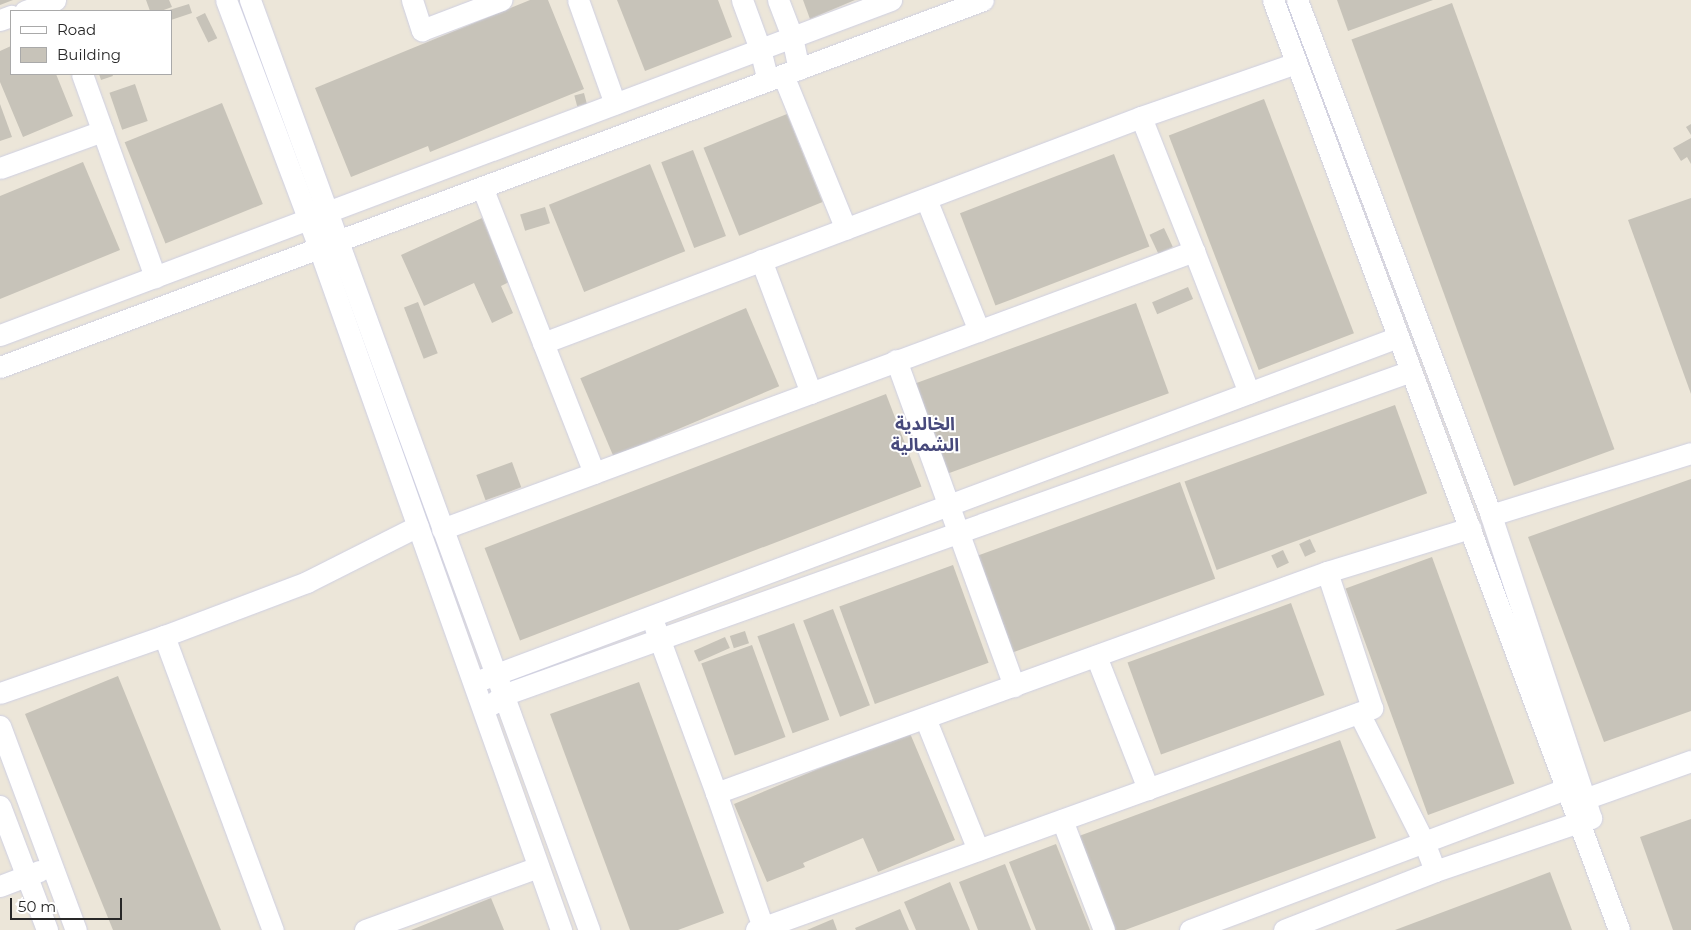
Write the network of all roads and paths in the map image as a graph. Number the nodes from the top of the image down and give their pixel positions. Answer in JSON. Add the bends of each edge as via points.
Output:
{"nodes":[{"id":1,"x":56,"y":0,"type":"edge"},
{"id":2,"x":226,"y":0,"type":"edge"},
{"id":3,"x":250,"y":0,"type":"edge"},
{"id":4,"x":412,"y":0,"type":"edge"},
{"id":5,"x":501,"y":0,"type":"edge"},
{"id":6,"x":578,"y":0,"type":"edge"},
{"id":7,"x":742,"y":0,"type":"edge"},
{"id":8,"x":778,"y":0,"type":"edge"},
{"id":9,"x":891,"y":0,"type":"edge"},
{"id":10,"x":984,"y":0,"type":"edge"},
{"id":11,"x":1273,"y":0,"type":"edge"},
{"id":12,"x":1297,"y":0,"type":"edge"},
{"id":13,"x":27,"y":10,"type":"edge"},
{"id":14,"x":792,"y":38,"type":"junction"},
{"id":15,"x":760,"y":49,"type":"junction"},
{"id":16,"x":1296,"y":63,"type":"junction"},
{"id":17,"x":82,"y":75,"type":"edge"},
{"id":18,"x":784,"y":75,"type":"junction"},
{"id":19,"x":615,"y":104,"type":"junction"},
{"id":20,"x":1142,"y":117,"type":"junction"},
{"id":21,"x":102,"y":131,"type":"junction"},
{"id":22,"x":0,"y":168,"type":"edge"},
{"id":23,"x":482,"y":187,"type":"junction"},
{"id":24,"x":926,"y":199,"type":"junction"},
{"id":25,"x":317,"y":216,"type":"junction"},
{"id":26,"x":846,"y":229,"type":"junction"},
{"id":27,"x":328,"y":244,"type":"junction"},
{"id":28,"x":1194,"y":251,"type":"junction"},
{"id":29,"x":761,"y":260,"type":"junction"},
{"id":30,"x":155,"y":277,"type":"junction"},
{"id":31,"x":979,"y":330,"type":"junction"},
{"id":32,"x":0,"y":335,"type":"edge"},
{"id":33,"x":1398,"y":337,"type":"junction"},
{"id":34,"x":543,"y":343,"type":"junction"},
{"id":35,"x":896,"y":360,"type":"junction"},
{"id":36,"x":0,"y":367,"type":"edge"},
{"id":37,"x":1411,"y":371,"type":"junction"},
{"id":38,"x":811,"y":393,"type":"junction"},
{"id":39,"x":1249,"y":393,"type":"junction"},
{"id":40,"x":1691,"y":453,"type":"edge"},
{"id":41,"x":594,"y":473,"type":"junction"},
{"id":42,"x":948,"y":503,"type":"junction"},
{"id":43,"x":1491,"y":515,"type":"junction"},
{"id":44,"x":418,"y":526,"type":"junction"},
{"id":45,"x":1470,"y":528,"type":"junction"},
{"id":46,"x":442,"y":529,"type":"junction"},
{"id":47,"x":958,"y":534,"type":"junction"},
{"id":48,"x":1327,"y":572,"type":"junction"},
{"id":49,"x":651,"y":616,"type":"junction"},
{"id":50,"x":164,"y":636,"type":"junction"},
{"id":51,"x":660,"y":640,"type":"junction"},
{"id":52,"x":1096,"y":656,"type":"junction"},
{"id":53,"x":496,"y":675,"type":"junction"},
{"id":54,"x":474,"y":682,"type":"junction"},
{"id":55,"x":1014,"y":686,"type":"junction"},
{"id":56,"x":0,"y":693,"type":"edge"},
{"id":57,"x":503,"y":695,"type":"junction"},
{"id":58,"x":483,"y":710,"type":"junction"},
{"id":59,"x":1359,"y":713,"type":"junction"},
{"id":60,"x":925,"y":718,"type":"junction"},
{"id":61,"x":0,"y":726,"type":"edge"},
{"id":62,"x":1691,"y":761,"type":"edge"},
{"id":63,"x":1148,"y":789,"type":"junction"},
{"id":64,"x":716,"y":794,"type":"junction"},
{"id":65,"x":1575,"y":794,"type":"junction"},
{"id":66,"x":0,"y":806,"type":"edge"},
{"id":67,"x":1062,"y":820,"type":"junction"},
{"id":68,"x":1579,"y":823,"type":"junction"},
{"id":69,"x":42,"y":838,"type":"junction"},
{"id":70,"x":1424,"y":842,"type":"junction"},
{"id":71,"x":978,"y":850,"type":"junction"},
{"id":72,"x":8,"y":852,"type":"edge"},
{"id":73,"x":53,"y":865,"type":"junction"},
{"id":74,"x":538,"y":867,"type":"junction"},
{"id":75,"x":1435,"y":872,"type":"junction"},
{"id":76,"x":27,"y":876,"type":"junction"},
{"id":77,"x":0,"y":886,"type":"edge"},
{"id":78,"x":759,"y":929,"type":"edge"},
{"id":79,"x":47,"y":930,"type":"edge"},
{"id":80,"x":76,"y":930,"type":"edge"},
{"id":81,"x":273,"y":930,"type":"edge"},
{"id":82,"x":365,"y":930,"type":"edge"},
{"id":83,"x":561,"y":930,"type":"edge"},
{"id":84,"x":589,"y":930,"type":"edge"},
{"id":85,"x":1104,"y":930,"type":"edge"},
{"id":86,"x":1190,"y":930,"type":"edge"},
{"id":87,"x":1284,"y":930,"type":"edge"},
{"id":88,"x":1619,"y":930,"type":"edge"}],
"edges":[{"from":1,"to":13,"type":"street"},
{"from":2,"to":25,"type":"street"},
{"from":3,"to":25,"type":"street"},
{"from":4,"to":5,"type":"street","via":[[422,30]]},
{"from":6,"to":19,"type":"street"},
{"from":7,"to":15,"type":"street"},
{"from":8,"to":14,"type":"street"},
{"from":9,"to":14,"type":"street"},
{"from":10,"to":18,"type":"street"},
{"from":11,"to":16,"type":"street"},
{"from":12,"to":43,"type":"street"},
{"from":14,"to":15,"type":"street"},
{"from":14,"to":18,"type":"street"},
{"from":15,"to":18,"type":"street"},
{"from":15,"to":19,"type":"street"},
{"from":16,"to":20,"type":"street"},
{"from":16,"to":33,"type":"street"},
{"from":17,"to":21,"type":"street"},
{"from":18,"to":23,"type":"street"},
{"from":18,"to":26,"type":"street"},
{"from":19,"to":25,"type":"street"},
{"from":20,"to":24,"type":"street"},
{"from":20,"to":28,"type":"street"},
{"from":21,"to":22,"type":"street"},
{"from":21,"to":30,"type":"street"},
{"from":23,"to":27,"type":"street"},
{"from":23,"to":34,"type":"street"},
{"from":24,"to":26,"type":"street"},
{"from":24,"to":31,"type":"street"},
{"from":25,"to":27,"type":"street"},
{"from":25,"to":30,"type":"street"},
{"from":26,"to":29,"type":"street"},
{"from":27,"to":36,"type":"street"},
{"from":27,"to":44,"type":"street"},
{"from":27,"to":46,"type":"street"},
{"from":28,"to":31,"type":"street"},
{"from":28,"to":39,"type":"street"},
{"from":29,"to":34,"type":"street"},
{"from":29,"to":38,"type":"street"},
{"from":30,"to":32,"type":"street"},
{"from":31,"to":35,"type":"street"},
{"from":33,"to":37,"type":"street"},
{"from":33,"to":39,"type":"street"},
{"from":34,"to":41,"type":"street"},
{"from":35,"to":38,"type":"street"},
{"from":35,"to":42,"type":"street"},
{"from":37,"to":45,"type":"street"},
{"from":37,"to":47,"type":"street"},
{"from":38,"to":41,"type":"street"},
{"from":39,"to":42,"type":"street"},
{"from":40,"to":43,"type":"street"},
{"from":41,"to":46,"type":"street"},
{"from":42,"to":47,"type":"street"},
{"from":42,"to":49,"type":"street"},
{"from":43,"to":65,"type":"street"},
{"from":44,"to":50,"type":"street","via":[[307,582]]},
{"from":44,"to":54,"type":"street"},
{"from":45,"to":48,"type":"street"},
{"from":45,"to":65,"type":"street"},
{"from":46,"to":53,"type":"street"},
{"from":47,"to":51,"type":"street"},
{"from":47,"to":55,"type":"street"},
{"from":48,"to":52,"type":"street"},
{"from":48,"to":59,"type":"street","via":[[1372,708]]},
{"from":49,"to":51,"type":"street"},
{"from":49,"to":53,"type":"street"},
{"from":50,"to":56,"type":"street"},
{"from":50,"to":81,"type":"street"},
{"from":51,"to":57,"type":"street"},
{"from":51,"to":64,"type":"street"},
{"from":52,"to":55,"type":"street"},
{"from":52,"to":63,"type":"street"},
{"from":53,"to":54,"type":"street"},
{"from":53,"to":57,"type":"street"},
{"from":54,"to":58,"type":"street"},
{"from":55,"to":60,"type":"street"},
{"from":57,"to":58,"type":"street"},
{"from":57,"to":84,"type":"street"},
{"from":58,"to":74,"type":"street"},
{"from":59,"to":63,"type":"street"},
{"from":59,"to":70,"type":"street"},
{"from":60,"to":64,"type":"street"},
{"from":60,"to":71,"type":"street"},
{"from":61,"to":69,"type":"street"},
{"from":62,"to":65,"type":"street"},
{"from":63,"to":67,"type":"street"},
{"from":64,"to":78,"type":"street"},
{"from":65,"to":68,"type":"street","via":[[1591,818]]},
{"from":65,"to":70,"type":"street"},
{"from":66,"to":72,"type":"street"},
{"from":67,"to":71,"type":"street"},
{"from":67,"to":85,"type":"street"},
{"from":68,"to":75,"type":"street"},
{"from":68,"to":88,"type":"street"},
{"from":69,"to":72,"type":"street"},
{"from":69,"to":73,"type":"street"},
{"from":70,"to":75,"type":"street"},
{"from":70,"to":86,"type":"street"},
{"from":71,"to":78,"type":"street"},
{"from":72,"to":76,"type":"street"},
{"from":73,"to":76,"type":"street"},
{"from":73,"to":80,"type":"street"},
{"from":74,"to":82,"type":"street"},
{"from":74,"to":83,"type":"street"},
{"from":75,"to":87,"type":"street"},
{"from":76,"to":77,"type":"street"},
{"from":76,"to":79,"type":"street"}]}
